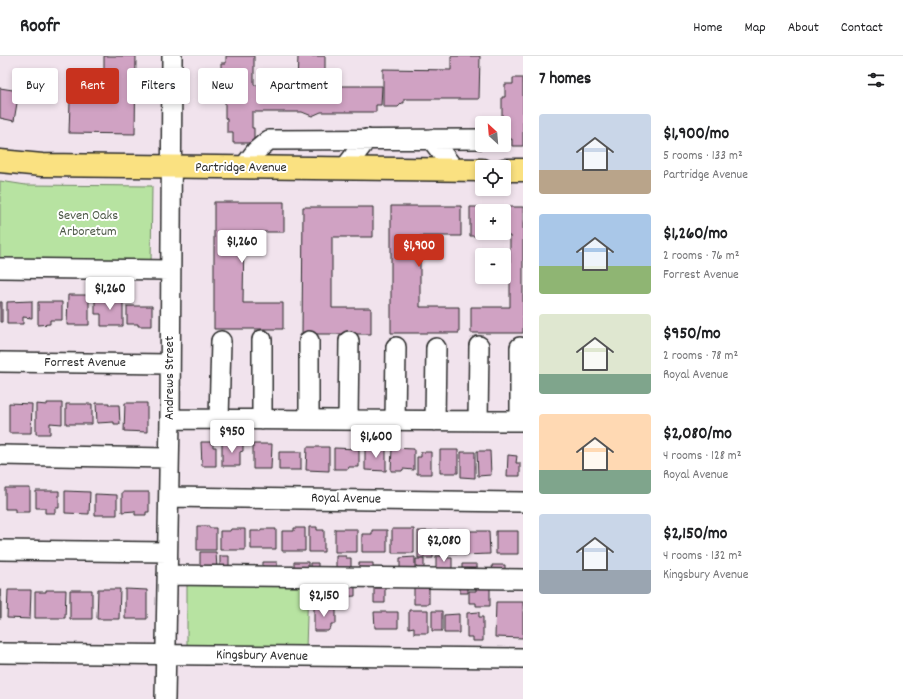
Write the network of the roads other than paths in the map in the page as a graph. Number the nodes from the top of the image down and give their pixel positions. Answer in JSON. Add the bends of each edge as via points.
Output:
{"nodes":[{"id":1,"x":172,"y":56,"type":"edge"},
{"id":2,"x":367,"y":139,"type":"junction"},
{"id":3,"x":431,"y":139,"type":"junction"},
{"id":4,"x":475,"y":139,"type":"edge"},
{"id":5,"x":0,"y":161,"type":"edge"},
{"id":6,"x":171,"y":167,"type":"junction"},
{"id":7,"x":243,"y":168,"type":"junction"},
{"id":8,"x":344,"y":169,"type":"junction"},
{"id":9,"x":455,"y":170,"type":"junction"},
{"id":10,"x":475,"y":170,"type":"edge"},
{"id":11,"x":511,"y":170,"type":"edge"},
{"id":12,"x":523,"y":170,"type":"edge"},
{"id":13,"x":0,"y":268,"type":"edge"},
{"id":14,"x":170,"y":270,"type":"junction"},
{"id":15,"x":262,"y":340,"type":"dead end"},
{"id":16,"x":221,"y":341,"type":"dead end"},
{"id":17,"x":310,"y":341,"type":"dead end"},
{"id":18,"x":349,"y":342,"type":"dead end"},
{"id":19,"x":479,"y":346,"type":"dead end"},
{"id":20,"x":396,"y":347,"type":"dead end"},
{"id":21,"x":520,"y":347,"type":"dead end"},
{"id":22,"x":436,"y":348,"type":"dead end"},
{"id":23,"x":0,"y":362,"type":"edge"},
{"id":24,"x":169,"y":364,"type":"junction"},
{"id":25,"x":170,"y":419,"type":"junction"},
{"id":26,"x":219,"y":419,"type":"junction"},
{"id":27,"x":262,"y":420,"type":"junction"},
{"id":28,"x":309,"y":420,"type":"junction"},
{"id":29,"x":348,"y":420,"type":"junction"},
{"id":30,"x":395,"y":421,"type":"junction"},
{"id":31,"x":435,"y":421,"type":"junction"},
{"id":32,"x":478,"y":421,"type":"junction"},
{"id":33,"x":521,"y":421,"type":"edge"},
{"id":34,"x":0,"y":455,"type":"edge"},
{"id":35,"x":168,"y":458,"type":"junction"},
{"id":36,"x":169,"y":497,"type":"junction"},
{"id":37,"x":523,"y":502,"type":"edge"},
{"id":38,"x":0,"y":550,"type":"edge"},
{"id":39,"x":167,"y":552,"type":"junction"},
{"id":40,"x":168,"y":575,"type":"junction"},
{"id":41,"x":523,"y":579,"type":"edge"},
{"id":42,"x":0,"y":653,"type":"edge"},
{"id":43,"x":166,"y":654,"type":"junction"},
{"id":44,"x":523,"y":658,"type":"edge"},
{"id":45,"x":166,"y":699,"type":"edge"}],
"edges":[{"from":1,"to":6,"type":"street","name":"Andrews Street"},
{"from":2,"to":3,"type":"street"},
{"from":2,"to":7,"type":"street","via":[[269,140],[256,151]]},
{"from":2,"to":8,"type":"street"},
{"from":3,"to":4,"type":"street"},
{"from":3,"to":9,"type":"street"},
{"from":5,"to":6,"type":"main road","name":"Partridge Avenue","via":[[42,166]]},
{"from":6,"to":7,"type":"main road","name":"Partridge Avenue"},
{"from":6,"to":14,"type":"street","name":"Andrews Street"},
{"from":7,"to":8,"type":"main road","name":"Partridge Avenue"},
{"from":8,"to":9,"type":"main road","name":"Partridge Avenue"},
{"from":9,"to":10,"type":"main road","name":"Partridge Avenue"},
{"from":11,"to":12,"type":"main road"},
{"from":13,"to":14,"type":"street"},
{"from":14,"to":24,"type":"street","name":"Andrews Street"},
{"from":15,"to":27,"type":"street"},
{"from":16,"to":26,"type":"street"},
{"from":17,"to":28,"type":"street"},
{"from":18,"to":29,"type":"street"},
{"from":19,"to":32,"type":"street"},
{"from":20,"to":30,"type":"street"},
{"from":21,"to":33,"type":"street"},
{"from":22,"to":31,"type":"street"},
{"from":23,"to":24,"type":"street","name":"Forrest Avenue"},
{"from":24,"to":25,"type":"street","name":"Andrews Street"},
{"from":25,"to":26,"type":"street"},
{"from":25,"to":35,"type":"street","name":"Andrews Street"},
{"from":26,"to":27,"type":"street"},
{"from":27,"to":28,"type":"street"},
{"from":28,"to":29,"type":"street"},
{"from":29,"to":30,"type":"street"},
{"from":30,"to":31,"type":"street"},
{"from":31,"to":32,"type":"street"},
{"from":32,"to":33,"type":"street"},
{"from":34,"to":35,"type":"street"},
{"from":35,"to":36,"type":"street","name":"Andrews Street"},
{"from":36,"to":37,"type":"street","name":"Royal Avenue"},
{"from":36,"to":39,"type":"street","name":"Andrews Street"},
{"from":38,"to":39,"type":"street"},
{"from":39,"to":40,"type":"street","name":"Andrews Street"},
{"from":40,"to":41,"type":"street"},
{"from":40,"to":43,"type":"street","name":"Andrews Street"},
{"from":42,"to":43,"type":"street","name":"Kingsbury Avenue"},
{"from":43,"to":44,"type":"street","name":"Kingsbury Avenue"},
{"from":43,"to":45,"type":"street","name":"Andrews Street"}]}
